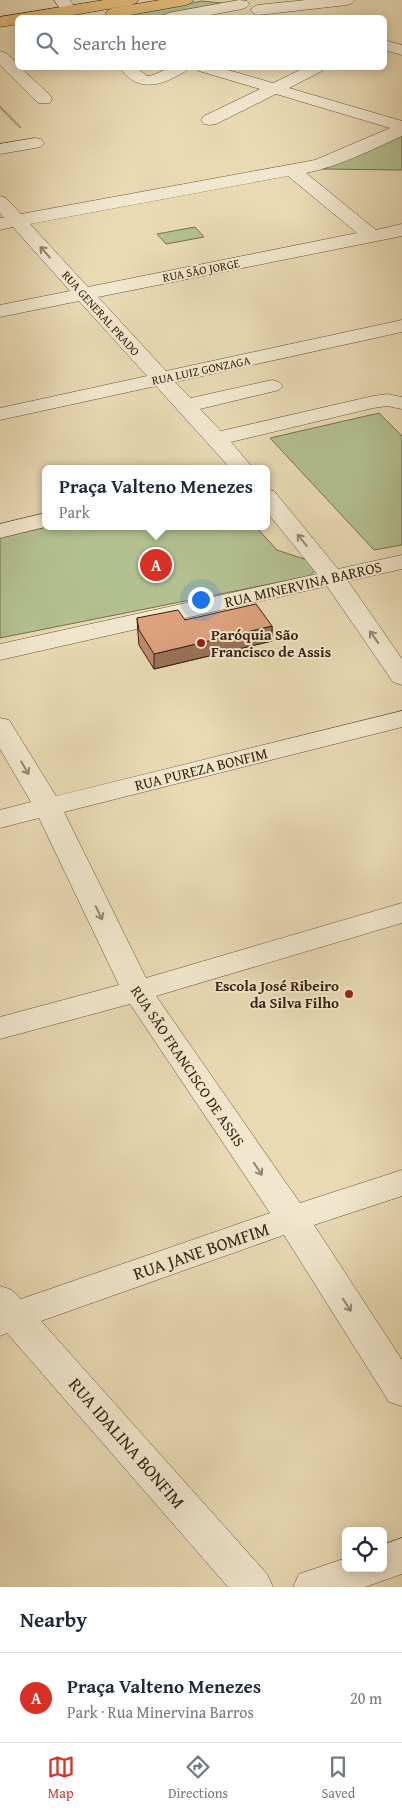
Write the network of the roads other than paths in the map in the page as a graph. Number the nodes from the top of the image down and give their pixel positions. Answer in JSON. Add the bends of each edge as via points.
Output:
{"nodes":[{"id":1,"x":131,"y":0,"type":"edge"},
{"id":2,"x":186,"y":0,"type":"edge"},
{"id":3,"x":347,"y":0,"type":"edge"},
{"id":4,"x":238,"y":2,"type":"edge"},
{"id":5,"x":66,"y":5,"type":"edge"},
{"id":6,"x":258,"y":10,"type":"junction"},
{"id":7,"x":35,"y":15,"type":"edge"},
{"id":8,"x":104,"y":15,"type":"edge"},
{"id":9,"x":181,"y":15,"type":"edge"},
{"id":10,"x":276,"y":15,"type":"edge"},
{"id":11,"x":15,"y":20,"type":"edge"},
{"id":12,"x":0,"y":22,"type":"edge"},
{"id":13,"x":15,"y":30,"type":"edge"},
{"id":14,"x":0,"y":32,"type":"edge"},
{"id":15,"x":387,"y":46,"type":"edge"},
{"id":16,"x":402,"y":50,"type":"edge"},
{"id":17,"x":0,"y":56,"type":"edge"},
{"id":18,"x":130,"y":70,"type":"edge"},
{"id":19,"x":176,"y":70,"type":"edge"},
{"id":20,"x":228,"y":70,"type":"edge"},
{"id":21,"x":312,"y":70,"type":"edge"},
{"id":22,"x":275,"y":88,"type":"junction"},
{"id":23,"x":44,"y":99,"type":"dead end"},
{"id":24,"x":210,"y":120,"type":"dead end"},
{"id":25,"x":402,"y":127,"type":"edge"},
{"id":26,"x":35,"y":143,"type":"road end"},
{"id":27,"x":0,"y":149,"type":"edge"},
{"id":28,"x":291,"y":170,"type":"junction"},
{"id":29,"x":0,"y":202,"type":"edge"},
{"id":30,"x":9,"y":223,"type":"edge"},
{"id":31,"x":402,"y":230,"type":"edge"},
{"id":32,"x":372,"y":236,"type":"junction"},
{"id":33,"x":83,"y":294,"type":"junction"},
{"id":34,"x":0,"y":311,"type":"edge"},
{"id":35,"x":402,"y":326,"type":"edge"},
{"id":36,"x":161,"y":379,"type":"junction"},
{"id":37,"x":272,"y":386,"type":"dead end"},
{"id":38,"x":402,"y":403,"type":"edge"},
{"id":39,"x":186,"y":406,"type":"junction"},
{"id":40,"x":0,"y":414,"type":"edge"},
{"id":41,"x":217,"y":439,"type":"junction"},
{"id":42,"x":240,"y":465,"type":"edge"},
{"id":43,"x":270,"y":501,"type":"edge"},
{"id":44,"x":42,"y":521,"type":"edge"},
{"id":45,"x":0,"y":531,"type":"edge"},
{"id":46,"x":402,"y":562,"type":"edge"},
{"id":47,"x":333,"y":578,"type":"junction"},
{"id":48,"x":0,"y":652,"type":"edge"},
{"id":49,"x":402,"y":677,"type":"edge"},
{"id":50,"x":402,"y":719,"type":"edge"},
{"id":51,"x":0,"y":726,"type":"edge"},
{"id":52,"x":48,"y":807,"type":"junction"},
{"id":53,"x":0,"y":819,"type":"edge"},
{"id":54,"x":402,"y":913,"type":"edge"},
{"id":55,"x":136,"y":991,"type":"junction"},
{"id":56,"x":0,"y":1028,"type":"edge"},
{"id":57,"x":402,"y":1182,"type":"edge"},
{"id":58,"x":292,"y":1218,"type":"junction"},
{"id":59,"x":5,"y":1312,"type":"edge"},
{"id":60,"x":402,"y":1391,"type":"edge"},
{"id":61,"x":402,"y":1556,"type":"edge"},
{"id":62,"x":387,"y":1562,"type":"edge"},
{"id":63,"x":356,"y":1572,"type":"edge"},
{"id":64,"x":254,"y":1587,"type":"edge"},
{"id":65,"x":313,"y":1587,"type":"edge"}],
"edges":[{"from":1,"to":5,"type":"main road"},
{"from":2,"to":8,"type":"main road"},
{"from":3,"to":6,"type":"street"},
{"from":4,"to":6,"type":"street"},
{"from":4,"to":9,"type":"street"},
{"from":5,"to":7,"type":"main road"},
{"from":6,"to":10,"type":"street"},
{"from":11,"to":12,"type":"main road"},
{"from":13,"to":14,"type":"main road"},
{"from":15,"to":16,"type":"street"},
{"from":17,"to":23,"type":"street"},
{"from":18,"to":19,"type":"street","via":[[138,79],[148,81]]},
{"from":20,"to":22,"type":"street"},
{"from":21,"to":22,"type":"street"},
{"from":22,"to":24,"type":"street"},
{"from":22,"to":25,"type":"street"},
{"from":25,"to":28,"type":"street","via":[[354,152],[319,165]]},
{"from":26,"to":27,"type":"street"},
{"from":28,"to":30,"type":"street"},
{"from":28,"to":32,"type":"street"},
{"from":29,"to":30,"type":"street","name":"RUA GENERAL PRADO"},
{"from":33,"to":30,"type":"street","name":"RUA GENERAL PRADO","one_way":true},
{"from":31,"to":32,"type":"street","name":"RUA SÃO JORGE"},
{"from":32,"to":33,"type":"street","name":"RUA SÃO JORGE"},
{"from":33,"to":34,"type":"street","name":"RUA SÃO JORGE"},
{"from":33,"to":36,"type":"street","name":"RUA GENERAL PRADO"},
{"from":35,"to":36,"type":"street","name":"RUA LUIZ GONZAGA"},
{"from":36,"to":39,"type":"street","name":"RUA GENERAL PRADO"},
{"from":36,"to":40,"type":"street","name":"RUA LUIZ GONZAGA"},
{"from":37,"to":39,"type":"street"},
{"from":38,"to":41,"type":"street","via":[[382,400]]},
{"from":39,"to":41,"type":"street","name":"RUA GENERAL PRADO"},
{"from":41,"to":42,"type":"street","name":"RUA GENERAL PRADO"},
{"from":47,"to":43,"type":"street","one_way":true},
{"from":44,"to":45,"type":"street"},
{"from":46,"to":47,"type":"street","name":"RUA MINERVINA BARROS"},
{"from":47,"to":48,"type":"street","name":"RUA MINERVINA BARROS"},
{"from":49,"to":47,"type":"street","one_way":true},
{"from":50,"to":52,"type":"street","name":"RUA PUREZA BONFIM"},
{"from":51,"to":52,"type":"street","name":"RUA SÃO FRANCISCO DE ASSIS","one_way":true},
{"from":52,"to":53,"type":"street","name":"RUA PUREZA BONFIM"},
{"from":52,"to":55,"type":"street","name":"RUA SÃO FRANCISCO DE ASSIS","one_way":true},
{"from":54,"to":55,"type":"street"},
{"from":55,"to":56,"type":"street"},
{"from":55,"to":58,"type":"street","name":"RUA SÃO FRANCISCO DE ASSIS","one_way":true},
{"from":57,"to":58,"type":"street","name":"RUA JANE BOMFIM"},
{"from":58,"to":59,"type":"street","name":"RUA JANE BOMFIM"},
{"from":58,"to":60,"type":"street","name":"RUA SÃO FRANCISCO DE ASSIS","one_way":true},
{"from":59,"to":64,"type":"street","name":"RUA IDALINA BONFIM"},
{"from":61,"to":62,"type":"street"},
{"from":63,"to":65,"type":"street"}]}
